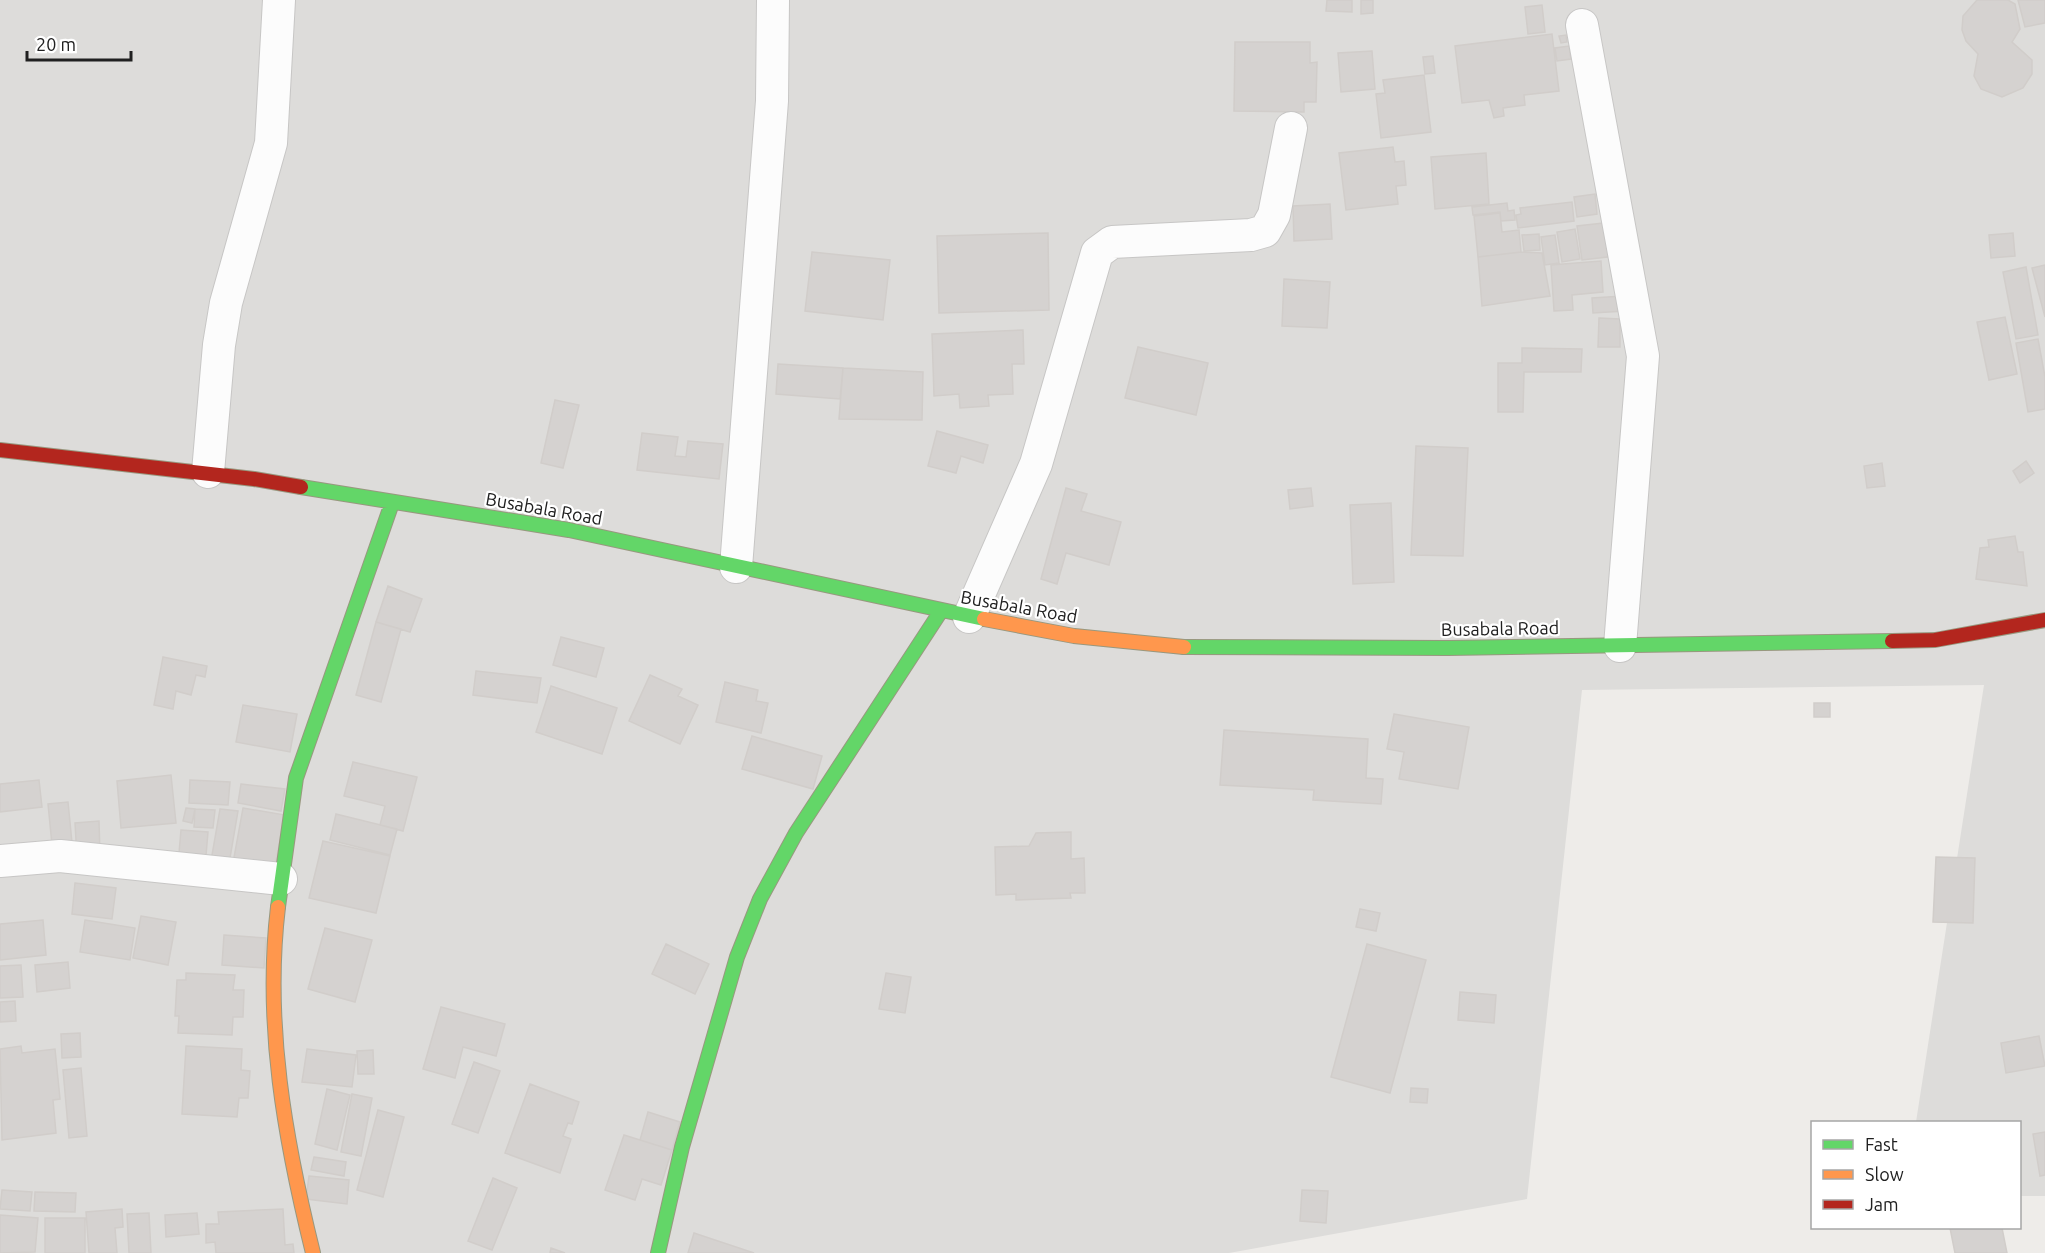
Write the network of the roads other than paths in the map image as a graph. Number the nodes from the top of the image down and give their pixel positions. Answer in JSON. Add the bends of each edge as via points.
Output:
{"nodes":[{"id":1,"x":279,"y":0,"type":"edge"},
{"id":2,"x":773,"y":0,"type":"edge"},
{"id":3,"x":1582,"y":25,"type":"dead end"},
{"id":4,"x":1291,"y":128,"type":"dead end"},
{"id":5,"x":0,"y":450,"type":"edge"},
{"id":6,"x":208,"y":472,"type":"junction"},
{"id":7,"x":392,"y":503,"type":"junction"},
{"id":8,"x":736,"y":567,"type":"junction"},
{"id":9,"x":955,"y":614,"type":"junction"},
{"id":10,"x":2045,"y":620,"type":"edge"},
{"id":11,"x":1620,"y":645,"type":"junction"},
{"id":12,"x":0,"y":861,"type":"edge"},
{"id":13,"x":281,"y":879,"type":"junction"},
{"id":14,"x":313,"y":1253,"type":"edge"},
{"id":15,"x":658,"y":1253,"type":"edge"}],
"edges":[{"from":1,"to":6,"type":"street","via":[[271,143],[226,303]]},
{"from":2,"to":8,"type":"street","via":[[772,101]]},
{"from":3,"to":11,"type":"street","via":[[1643,356]]},
{"from":4,"to":9,"type":"street","via":[[1275,215],[1265,231],[1112,242],[1097,253],[1036,464]]},
{"from":5,"to":6,"type":"street","name":"Busabala Road"},
{"from":6,"to":7,"type":"street","name":"Busabala Road"},
{"from":7,"to":8,"type":"street","name":"Busabala Road","via":[[569,530]]},
{"from":7,"to":13,"type":"street","via":[[296,778]]},
{"from":8,"to":9,"type":"street","name":"Busabala Road"},
{"from":9,"to":11,"type":"street","name":"Busabala Road","via":[[1074,636],[1197,648]]},
{"from":9,"to":15,"type":"street","via":[[796,833],[760,899],[737,957]]},
{"from":10,"to":11,"type":"street","name":"Busabala Road","via":[[1935,640]]},
{"from":12,"to":13,"type":"street","via":[[60,856]]},
{"from":13,"to":14,"type":"street","via":[[274,938],[273,1017],[293,1172]]}]}
